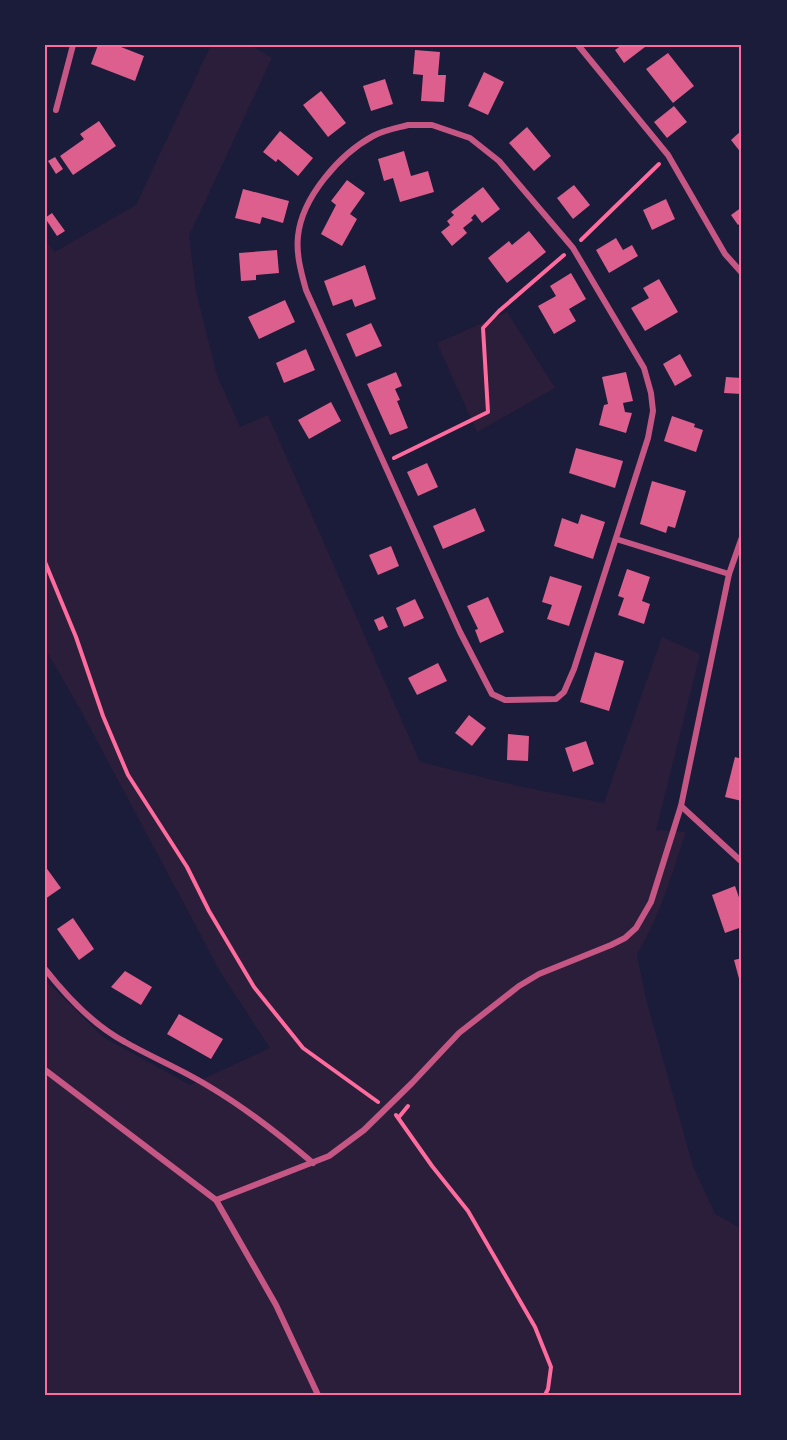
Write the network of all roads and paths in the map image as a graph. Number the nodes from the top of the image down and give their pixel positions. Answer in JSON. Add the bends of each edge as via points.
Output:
{"nodes":[{"id":1,"x":73,"y":45,"type":"edge"},
{"id":2,"x":578,"y":45,"type":"edge"},
{"id":3,"x":56,"y":110,"type":"dead end"},
{"id":4,"x":668,"y":155,"type":"junction"},
{"id":5,"x":573,"y":248,"type":"junction"},
{"id":6,"x":742,"y":273,"type":"edge"},
{"id":7,"x":385,"y":462,"type":"junction"},
{"id":8,"x":742,"y":537,"type":"edge"},
{"id":9,"x":616,"y":539,"type":"junction"},
{"id":10,"x":45,"y":562,"type":"edge"},
{"id":11,"x":729,"y":574,"type":"junction"},
{"id":12,"x":681,"y":806,"type":"junction"},
{"id":13,"x":742,"y":862,"type":"edge"},
{"id":14,"x":45,"y":969,"type":"edge"},
{"id":15,"x":45,"y":1070,"type":"edge"},
{"id":16,"x":383,"y":1105,"type":"dead end"},
{"id":17,"x":391,"y":1111,"type":"dead end"},
{"id":18,"x":313,"y":1162,"type":"junction"},
{"id":19,"x":216,"y":1200,"type":"junction"},
{"id":20,"x":318,"y":1395,"type":"edge"},
{"id":21,"x":545,"y":1395,"type":"edge"}],
"edges":[{"from":1,"to":3,"type":"street"},
{"from":2,"to":4,"type":"street"},
{"from":4,"to":5,"type":"path"},
{"from":4,"to":6,"type":"street","via":[[725,254]]},
{"from":5,"to":7,"type":"path","via":[[483,328],[488,412]]},
{"from":5,"to":7,"type":"street","via":[[499,161],[470,138],[432,125],[408,125],[375,135],[354,149],[326,177],[308,203],[298,234],[300,271]]},
{"from":5,"to":9,"type":"street","via":[[644,368],[651,393],[653,411],[648,438]]},
{"from":7,"to":9,"type":"street","via":[[460,632],[492,694],[505,700],[556,699],[564,692]]},
{"from":8,"to":11,"type":"street"},
{"from":9,"to":11,"type":"street"},
{"from":10,"to":16,"type":"path","via":[[129,775],[187,867],[254,987],[303,1048]]},
{"from":11,"to":12,"type":"street"},
{"from":12,"to":13,"type":"street"},
{"from":12,"to":18,"type":"street","via":[[651,903],[636,928],[612,945],[538,974],[519,986],[459,1033],[364,1130],[329,1156]]},
{"from":14,"to":18,"type":"street","via":[[95,1022],[123,1042],[210,1086],[268,1125]]},
{"from":15,"to":19,"type":"street"},
{"from":17,"to":21,"type":"path","via":[[468,1211],[535,1327],[551,1367]]},
{"from":18,"to":19,"type":"street"},
{"from":19,"to":20,"type":"street","via":[[276,1305]]}]}
